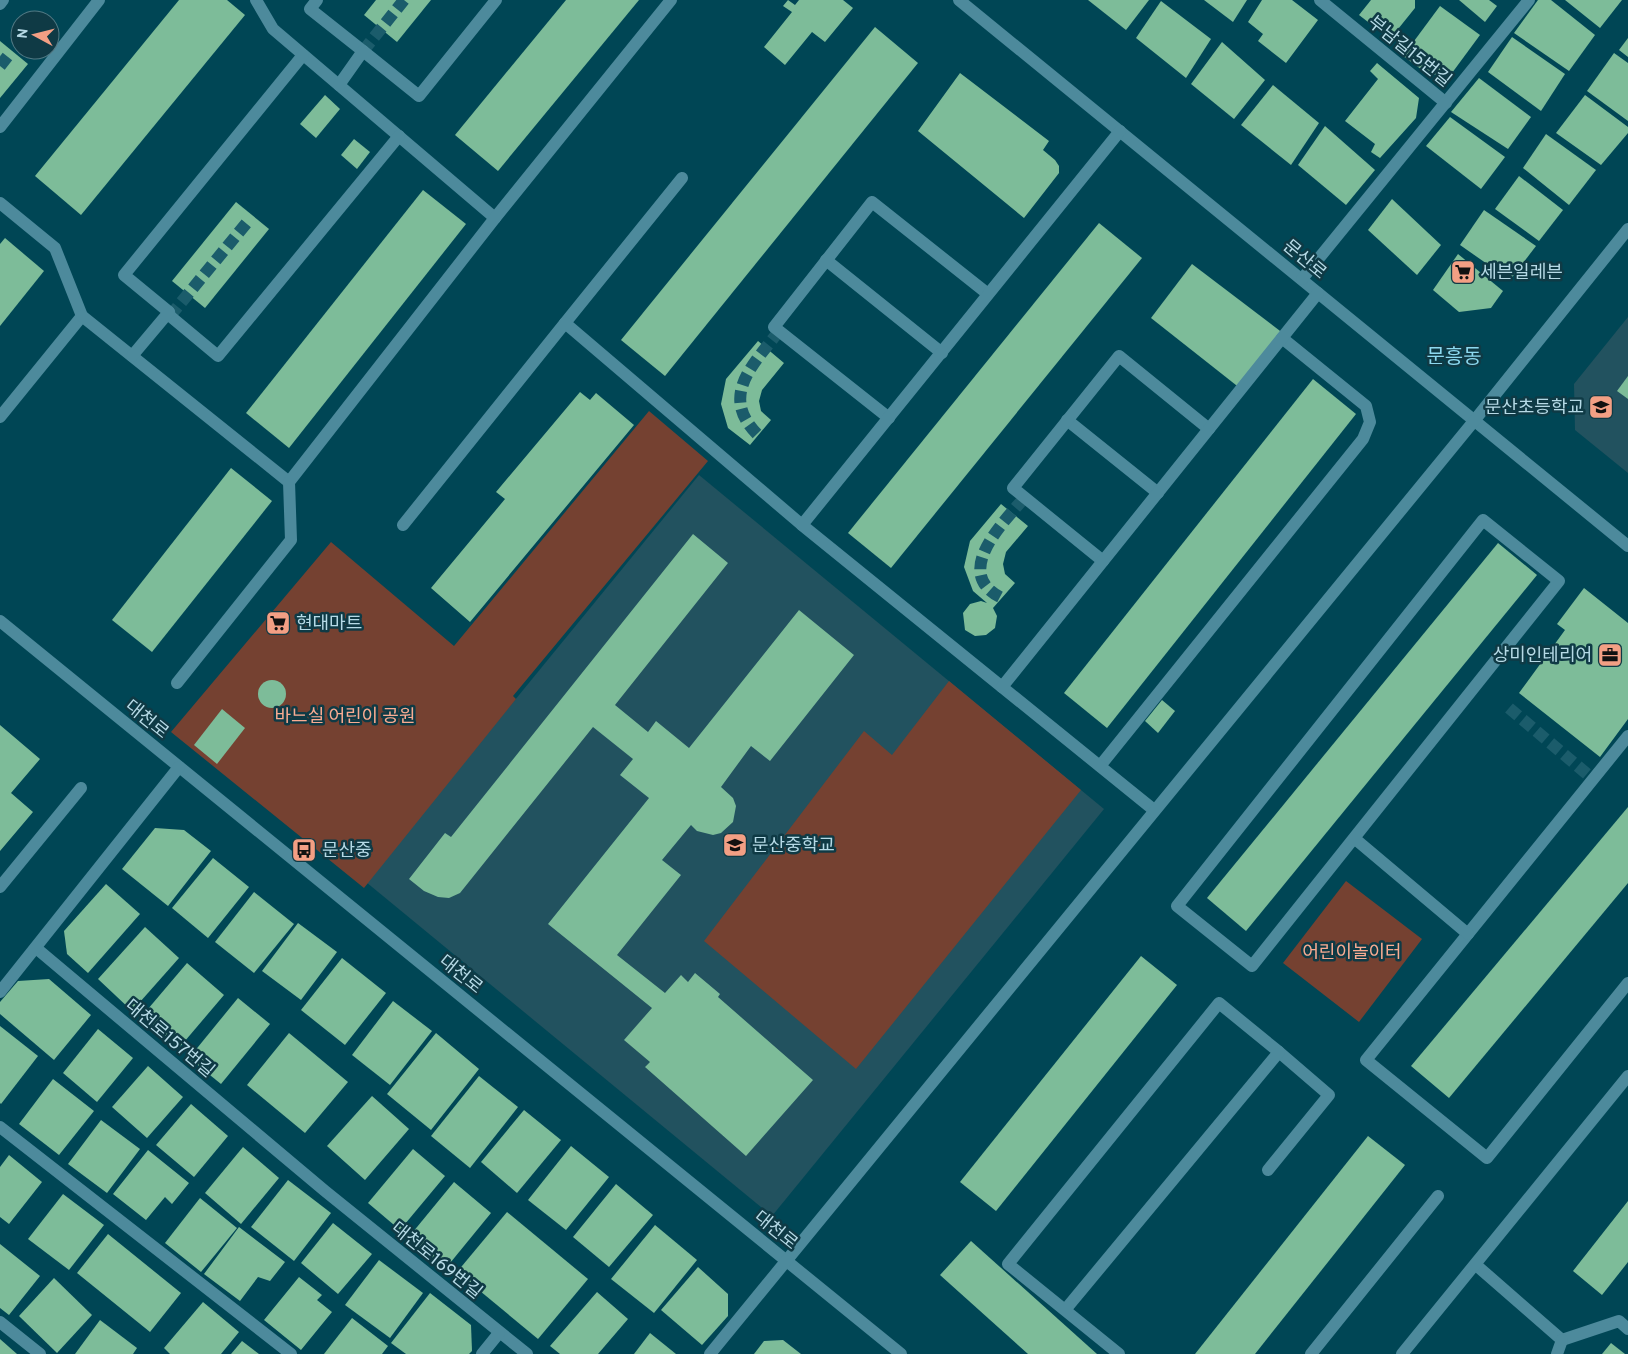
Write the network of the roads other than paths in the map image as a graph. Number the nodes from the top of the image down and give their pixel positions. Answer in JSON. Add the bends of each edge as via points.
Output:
{"nodes":[{"id":1,"x":3,"y":0,"type":"edge"},
{"id":2,"x":100,"y":0,"type":"edge"},
{"id":3,"x":256,"y":0,"type":"edge"},
{"id":4,"x":317,"y":0,"type":"edge"},
{"id":5,"x":496,"y":0,"type":"edge"},
{"id":6,"x":671,"y":0,"type":"edge"},
{"id":7,"x":959,"y":0,"type":"edge"},
{"id":8,"x":1320,"y":0,"type":"edge"},
{"id":9,"x":1529,"y":0,"type":"edge"},
{"id":10,"x":0,"y":4,"type":"edge"},
{"id":11,"x":363,"y":51,"type":"junction"},
{"id":12,"x":303,"y":55,"type":"junction"},
{"id":13,"x":338,"y":86,"type":"junction"},
{"id":14,"x":1446,"y":103,"type":"junction"},
{"id":15,"x":0,"y":127,"type":"edge"},
{"id":16,"x":1120,"y":131,"type":"junction"},
{"id":17,"x":398,"y":136,"type":"junction"},
{"id":18,"x":682,"y":178,"type":"dead end"},
{"id":19,"x":0,"y":203,"type":"edge"},
{"id":20,"x":495,"y":218,"type":"junction"},
{"id":21,"x":1628,"y":230,"type":"edge"},
{"id":22,"x":826,"y":260,"type":"junction"},
{"id":23,"x":1302,"y":279,"type":"junction"},
{"id":24,"x":1318,"y":293,"type":"junction"},
{"id":25,"x":988,"y":294,"type":"junction"},
{"id":26,"x":168,"y":312,"type":"junction"},
{"id":27,"x":82,"y":316,"type":"junction"},
{"id":28,"x":565,"y":323,"type":"junction"},
{"id":29,"x":1282,"y":338,"type":"junction"},
{"id":30,"x":942,"y":353,"type":"junction"},
{"id":31,"x":132,"y":356,"type":"junction"},
{"id":32,"x":0,"y":417,"type":"edge"},
{"id":33,"x":889,"y":418,"type":"junction"},
{"id":34,"x":1067,"y":420,"type":"junction"},
{"id":35,"x":1474,"y":420,"type":"junction"},
{"id":36,"x":1209,"y":429,"type":"junction"},
{"id":37,"x":289,"y":482,"type":"junction"},
{"id":38,"x":1158,"y":493,"type":"junction"},
{"id":39,"x":403,"y":525,"type":"dead end"},
{"id":40,"x":802,"y":525,"type":"junction"},
{"id":41,"x":1628,"y":546,"type":"edge"},
{"id":42,"x":1103,"y":561,"type":"junction"},
{"id":43,"x":0,"y":621,"type":"edge"},
{"id":44,"x":177,"y":683,"type":"dead end"},
{"id":45,"x":1002,"y":687,"type":"junction"},
{"id":46,"x":1628,"y":736,"type":"edge"},
{"id":47,"x":1100,"y":766,"type":"junction"},
{"id":48,"x":179,"y":767,"type":"junction"},
{"id":49,"x":81,"y":788,"type":"dead end"},
{"id":50,"x":1154,"y":810,"type":"junction"},
{"id":51,"x":1354,"y":838,"type":"junction"},
{"id":52,"x":0,"y":887,"type":"edge"},
{"id":53,"x":1468,"y":934,"type":"junction"},
{"id":54,"x":36,"y":948,"type":"junction"},
{"id":55,"x":1628,"y":983,"type":"edge"},
{"id":56,"x":0,"y":992,"type":"edge"},
{"id":57,"x":1279,"y":1052,"type":"junction"},
{"id":58,"x":1628,"y":1076,"type":"edge"},
{"id":59,"x":0,"y":1127,"type":"edge"},
{"id":60,"x":1268,"y":1170,"type":"dead end"},
{"id":61,"x":325,"y":1191,"type":"joint"},
{"id":62,"x":1438,"y":1196,"type":"dead end"},
{"id":63,"x":786,"y":1260,"type":"junction"},
{"id":64,"x":1476,"y":1265,"type":"junction"},
{"id":65,"x":1065,"y":1310,"type":"junction"},
{"id":66,"x":0,"y":1322,"type":"edge"},
{"id":67,"x":1628,"y":1329,"type":"edge"},
{"id":68,"x":499,"y":1333,"type":"junction"},
{"id":69,"x":1562,"y":1340,"type":"junction"},
{"id":70,"x":40,"y":1354,"type":"edge"},
{"id":71,"x":291,"y":1354,"type":"edge"},
{"id":72,"x":482,"y":1354,"type":"edge"},
{"id":73,"x":527,"y":1354,"type":"edge"},
{"id":74,"x":710,"y":1354,"type":"edge"},
{"id":75,"x":901,"y":1354,"type":"edge"},
{"id":76,"x":1119,"y":1354,"type":"edge"},
{"id":77,"x":1311,"y":1354,"type":"edge"},
{"id":78,"x":1402,"y":1354,"type":"edge"},
{"id":79,"x":1557,"y":1354,"type":"edge"}],
"edges":[{"from":1,"to":10,"type":"street"},
{"from":2,"to":15,"type":"street"},
{"from":3,"to":12,"type":"street","via":[[273,29]]},
{"from":4,"to":11,"type":"street","via":[[310,9]]},
{"from":5,"to":11,"type":"street","via":[[419,96]]},
{"from":6,"to":20,"type":"street"},
{"from":7,"to":16,"type":"street","name":"문산로"},
{"from":8,"to":14,"type":"street","name":"부남길15번길"},
{"from":9,"to":14,"type":"street","name":"부남길15번길"},
{"from":11,"to":13,"type":"street"},
{"from":12,"to":13,"type":"street"},
{"from":12,"to":26,"type":"street","via":[[124,275]]},
{"from":13,"to":17,"type":"street"},
{"from":14,"to":23,"type":"street"},
{"from":16,"to":23,"type":"street","name":"문산로"},
{"from":16,"to":25,"type":"street"},
{"from":17,"to":20,"type":"street"},
{"from":17,"to":26,"type":"street","via":[[218,356]]},
{"from":18,"to":28,"type":"street"},
{"from":19,"to":27,"type":"street","via":[[54,248]]},
{"from":20,"to":37,"type":"street"},
{"from":21,"to":35,"type":"street"},
{"from":22,"to":25,"type":"street","via":[[872,202]]},
{"from":22,"to":30,"type":"street"},
{"from":22,"to":33,"type":"street","via":[[774,327]]},
{"from":23,"to":24,"type":"street","name":"문산로"},
{"from":24,"to":29,"type":"street"},
{"from":24,"to":35,"type":"street","name":"문산로"},
{"from":25,"to":30,"type":"street"},
{"from":26,"to":31,"type":"street"},
{"from":27,"to":31,"type":"street"},
{"from":27,"to":32,"type":"street"},
{"from":28,"to":39,"type":"street"},
{"from":28,"to":40,"type":"street"},
{"from":29,"to":36,"type":"street"},
{"from":29,"to":47,"type":"street","via":[[1366,406],[1370,422],[1363,439]]},
{"from":30,"to":33,"type":"street"},
{"from":31,"to":37,"type":"street"},
{"from":33,"to":40,"type":"street"},
{"from":34,"to":36,"type":"street","via":[[1119,356]]},
{"from":34,"to":38,"type":"street"},
{"from":34,"to":42,"type":"street","via":[[1013,488]]},
{"from":35,"to":41,"type":"street","name":"문산로"},
{"from":35,"to":50,"type":"street"},
{"from":36,"to":38,"type":"street"},
{"from":37,"to":44,"type":"street","via":[[291,540]]},
{"from":38,"to":42,"type":"street"},
{"from":40,"to":45,"type":"street"},
{"from":42,"to":45,"type":"street"},
{"from":43,"to":48,"type":"street","name":"대천로"},
{"from":45,"to":47,"type":"street"},
{"from":46,"to":53,"type":"street"},
{"from":47,"to":50,"type":"street"},
{"from":48,"to":54,"type":"street"},
{"from":48,"to":63,"type":"street","name":"대천로"},
{"from":49,"to":52,"type":"street"},
{"from":50,"to":63,"type":"street"},
{"from":51,"to":51,"type":"street","via":[[1252,966],[1177,906],[1484,520],[1559,581]]},
{"from":51,"to":53,"type":"street"},
{"from":53,"to":55,"type":"street","via":[[1366,1060],[1487,1158]]},
{"from":54,"to":56,"type":"street"},
{"from":54,"to":61,"type":"street","name":"대천로157번길"},
{"from":57,"to":60,"type":"street","via":[[1330,1095]]},
{"from":57,"to":65,"type":"street"},
{"from":57,"to":65,"type":"street","via":[[1219,1002],[1008,1264]]},
{"from":58,"to":64,"type":"street"},
{"from":59,"to":71,"type":"street"},
{"from":61,"to":68,"type":"street","name":"대천로169번길"},
{"from":62,"to":77,"type":"street"},
{"from":63,"to":74,"type":"street"},
{"from":63,"to":75,"type":"street","name":"대천로"},
{"from":64,"to":69,"type":"street"},
{"from":64,"to":78,"type":"street"},
{"from":65,"to":76,"type":"street"},
{"from":66,"to":70,"type":"street"},
{"from":67,"to":69,"type":"street","via":[[1619,1321]]},
{"from":68,"to":72,"type":"street"},
{"from":68,"to":73,"type":"street","name":"대천로169번길"},
{"from":69,"to":79,"type":"street"}]}
